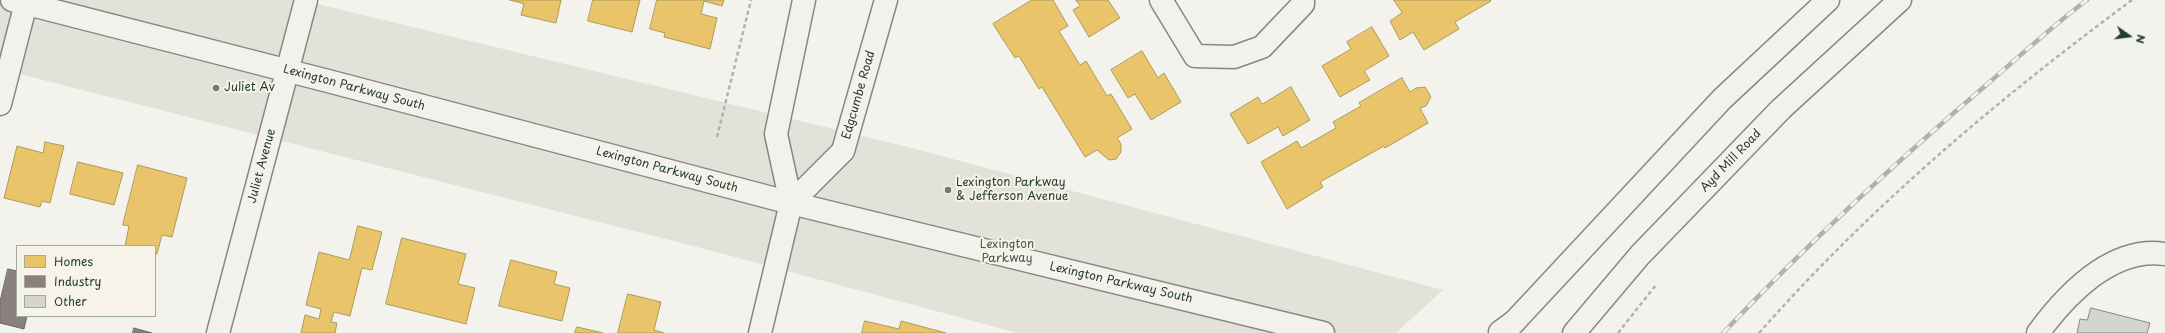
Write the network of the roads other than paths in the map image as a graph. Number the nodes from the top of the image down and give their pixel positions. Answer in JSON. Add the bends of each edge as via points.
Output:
{"nodes":[{"id":1,"x":306,"y":0,"type":"edge"},
{"id":2,"x":804,"y":0,"type":"edge"},
{"id":3,"x":886,"y":0,"type":"edge"},
{"id":4,"x":1161,"y":0,"type":"edge"},
{"id":5,"x":1303,"y":0,"type":"edge"},
{"id":6,"x":1828,"y":0,"type":"edge"},
{"id":7,"x":1900,"y":0,"type":"edge"},
{"id":8,"x":19,"y":2,"type":"edge"},
{"id":9,"x":288,"y":70,"type":"junction"},
{"id":10,"x":0,"y":104,"type":"edge"},
{"id":11,"x":791,"y":203,"type":"junction"},
{"id":12,"x":2165,"y":254,"type":"edge"},
{"id":13,"x":1506,"y":329,"type":"edge"},
{"id":14,"x":218,"y":333,"type":"edge"},
{"id":15,"x":760,"y":333,"type":"edge"},
{"id":16,"x":1323,"y":333,"type":"edge"},
{"id":17,"x":1574,"y":333,"type":"edge"},
{"id":18,"x":2038,"y":333,"type":"edge"}],
"edges":[{"from":1,"to":9,"type":"main road","name":"Juliet Avenue"},
{"from":2,"to":11,"type":"main road","via":[[776,134]]},
{"from":3,"to":11,"type":"main road","name":"Edgcumbe Road","via":[[843,151]]},
{"from":4,"to":5,"type":"main road","via":[[1194,56],[1234,57],[1262,46],[1303,4]]},
{"from":6,"to":13,"type":"main road","via":[[1722,99]]},
{"from":7,"to":17,"type":"main road","name":"Ayd Mill Road","via":[[1781,109],[1640,255]]},
{"from":8,"to":9,"type":"main road","name":"Lexington Parkway South"},
{"from":8,"to":10,"type":"main road"},
{"from":9,"to":11,"type":"main road","name":"Lexington Parkway South"},
{"from":9,"to":14,"type":"main road","name":"Juliet Avenue"},
{"from":11,"to":15,"type":"main road"},
{"from":11,"to":16,"type":"main road","name":"Lexington Parkway South"},
{"from":12,"to":18,"type":"main road","via":[[2153,252],[2126,258],[2100,270],[2052,313]]}]}
